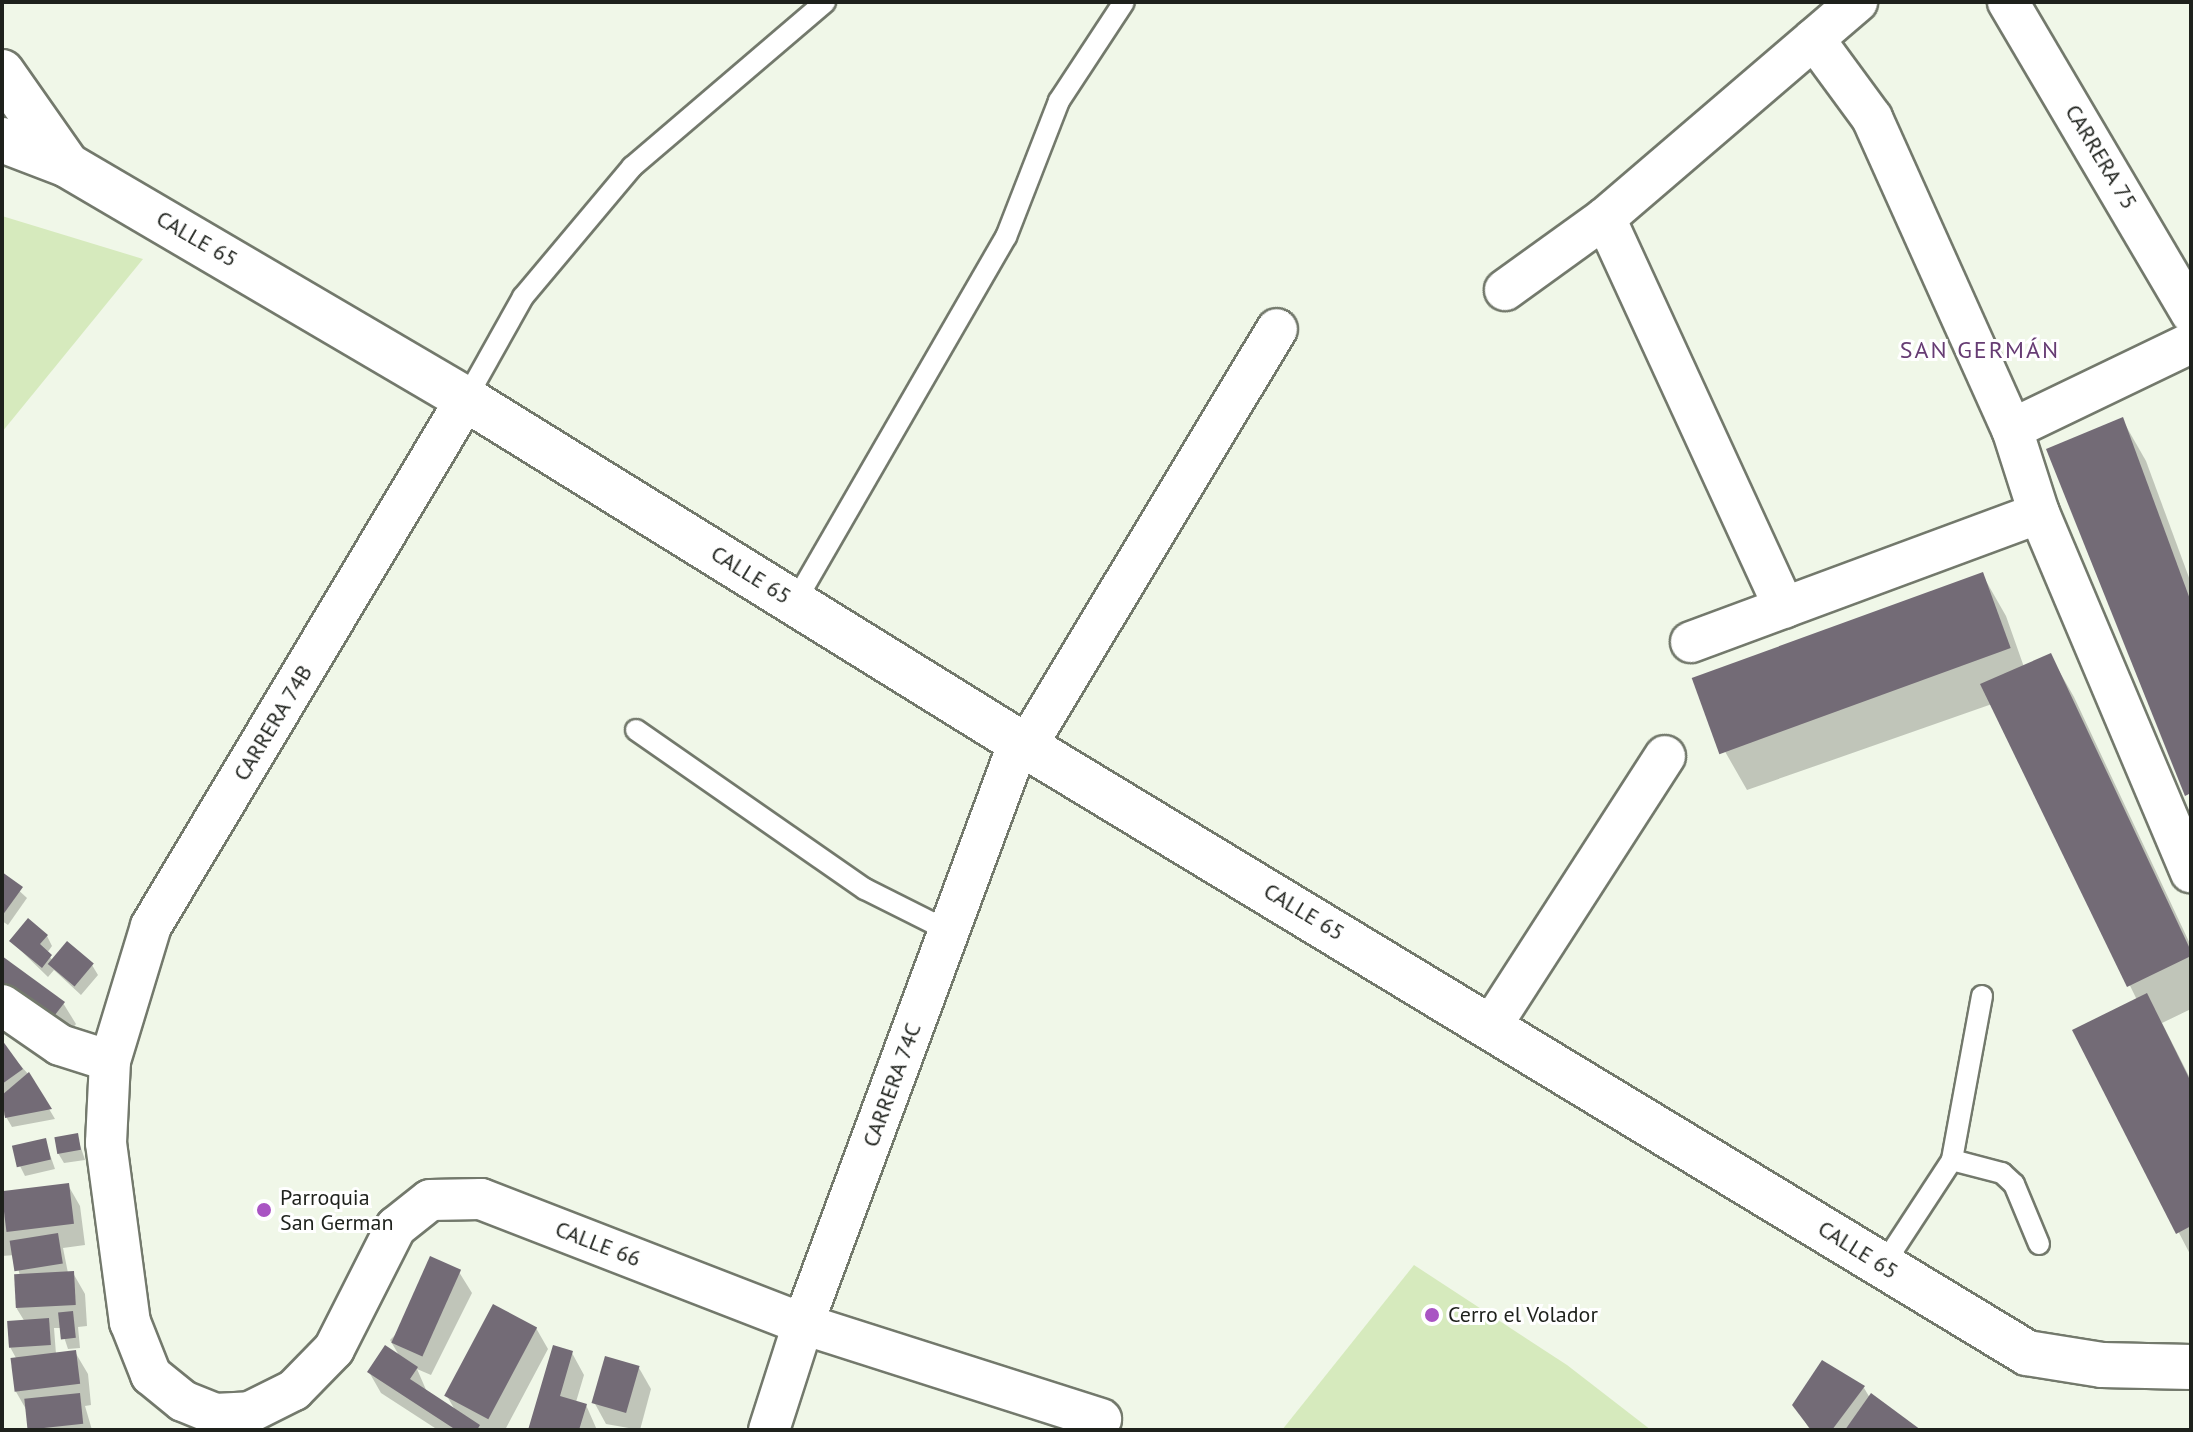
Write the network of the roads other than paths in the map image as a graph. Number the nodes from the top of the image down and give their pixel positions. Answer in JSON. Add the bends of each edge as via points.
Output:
{"nodes":[{"id":1,"x":825,"y":2,"type":"edge"},
{"id":2,"x":1124,"y":2,"type":"edge"},
{"id":3,"x":1857,"y":2,"type":"edge"},
{"id":4,"x":2008,"y":2,"type":"edge"},
{"id":5,"x":1814,"y":39,"type":"junction"},
{"id":6,"x":2,"y":72,"type":"edge"},
{"id":7,"x":2,"y":116,"type":"edge"},
{"id":8,"x":2,"y":140,"type":"edge"},
{"id":9,"x":67,"y":165,"type":"junction"},
{"id":10,"x":1605,"y":218,"type":"junction"},
{"id":11,"x":1505,"y":290,"type":"dead end"},
{"id":12,"x":2191,"y":313,"type":"edge"},
{"id":13,"x":1277,"y":329,"type":"dead end"},
{"id":14,"x":2191,"y":343,"type":"edge"},
{"id":15,"x":466,"y":399,"type":"junction"},
{"id":16,"x":2012,"y":429,"type":"junction"},
{"id":17,"x":2039,"y":513,"type":"junction"},
{"id":18,"x":795,"y":602,"type":"junction"},
{"id":19,"x":1784,"y":608,"type":"junction"},
{"id":20,"x":1691,"y":642,"type":"dead end"},
{"id":21,"x":636,"y":730,"type":"dead end"},
{"id":22,"x":1023,"y":744,"type":"junction"},
{"id":23,"x":1665,"y":756,"type":"dead end"},
{"id":24,"x":2191,"y":872,"type":"edge"},
{"id":25,"x":949,"y":931,"type":"junction"},
{"id":26,"x":1982,"y":996,"type":"dead end"},
{"id":27,"x":2,"y":1005,"type":"edge"},
{"id":28,"x":1491,"y":1026,"type":"junction"},
{"id":29,"x":110,"y":1061,"type":"junction"},
{"id":30,"x":1952,"y":1160,"type":"junction"},
{"id":31,"x":2039,"y":1244,"type":"dead end"},
{"id":32,"x":1884,"y":1264,"type":"junction"},
{"id":33,"x":803,"y":1324,"type":"junction"},
{"id":34,"x":2181,"y":1372,"type":"edge"},
{"id":35,"x":183,"y":1401,"type":"joint"},
{"id":36,"x":1101,"y":1419,"type":"dead end"},
{"id":37,"x":769,"y":1430,"type":"edge"}],
"edges":[{"from":1,"to":15,"type":"lane","via":[[632,167],[523,297]]},
{"from":2,"to":18,"type":"lane","via":[[1059,101],[1006,237]]},
{"from":3,"to":5,"type":"street"},
{"from":4,"to":12,"type":"street","name":"CARRERA 75"},
{"from":5,"to":10,"type":"street"},
{"from":5,"to":16,"type":"street","via":[[1872,118]]},
{"from":6,"to":9,"type":"main road"},
{"from":7,"to":9,"type":"main road"},
{"from":8,"to":9,"type":"main road","name":"CALLE 65"},
{"from":9,"to":15,"type":"main road","name":"CALLE 65"},
{"from":10,"to":11,"type":"street"},
{"from":10,"to":19,"type":"street"},
{"from":13,"to":22,"type":"street","name":"CARRERA 74C"},
{"from":14,"to":16,"type":"street"},
{"from":15,"to":18,"type":"main road","name":"CALLE 65"},
{"from":15,"to":29,"type":"street","name":"CARRERA 74B","via":[[151,926]]},
{"from":16,"to":17,"type":"street"},
{"from":17,"to":19,"type":"street"},
{"from":17,"to":24,"type":"street"},
{"from":18,"to":22,"type":"main road","name":"CALLE 65"},
{"from":19,"to":20,"type":"street"},
{"from":21,"to":25,"type":"lane","via":[[865,889]]},
{"from":22,"to":25,"type":"street","name":"CARRERA 74C"},
{"from":22,"to":28,"type":"main road","name":"CALLE 65"},
{"from":23,"to":28,"type":"street"},
{"from":25,"to":33,"type":"street","name":"CARRERA 74C"},
{"from":26,"to":30,"type":"lane"},
{"from":27,"to":29,"type":"street","via":[[60,1045]]},
{"from":28,"to":32,"type":"main road","name":"CALLE 65"},
{"from":29,"to":35,"type":"street","name":"CARRERA 74B","via":[[106,1143],[130,1322],[151,1375]]},
{"from":30,"to":31,"type":"lane","via":[[2002,1173],[2014,1184]]},
{"from":30,"to":32,"type":"lane"},
{"from":32,"to":34,"type":"main road","name":"CALLE 65","via":[[2027,1353]]},
{"from":33,"to":35,"type":"street","name":"CALLE 66","via":[[481,1199],[430,1200],[396,1227],[334,1349],[294,1390],[250,1412],[215,1414]]},
{"from":33,"to":36,"type":"street","name":"CALLE 66"},
{"from":33,"to":37,"type":"street","name":"CARRERA 74C"}]}
